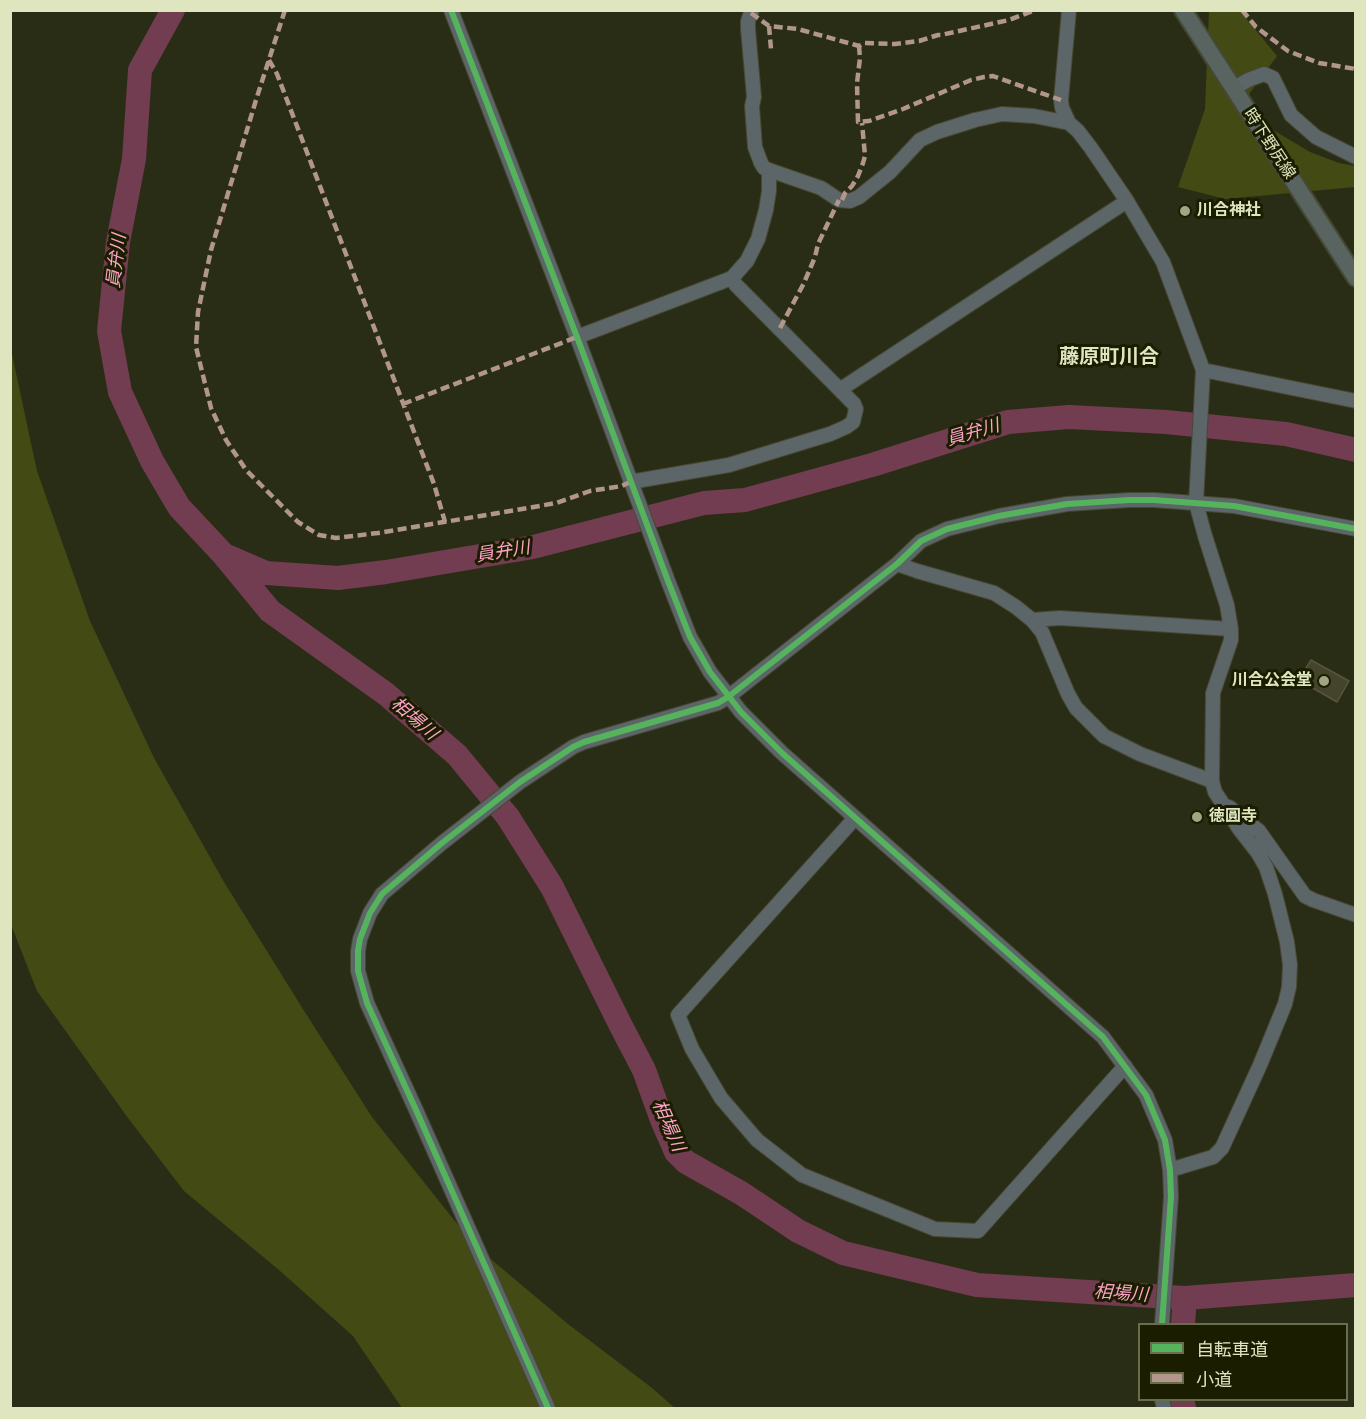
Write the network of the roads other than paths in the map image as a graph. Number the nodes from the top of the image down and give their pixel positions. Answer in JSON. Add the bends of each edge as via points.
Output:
{"nodes":[{"id":1,"x":451,"y":10,"type":"edge"},
{"id":2,"x":752,"y":10,"type":"edge"},
{"id":3,"x":1069,"y":10,"type":"edge"},
{"id":4,"x":1182,"y":10,"type":"edge"},
{"id":5,"x":1233,"y":89,"type":"junction"},
{"id":6,"x":1069,"y":123,"type":"junction"},
{"id":7,"x":1356,"y":157,"type":"edge"},
{"id":8,"x":769,"y":170,"type":"junction"},
{"id":9,"x":1127,"y":201,"type":"junction"},
{"id":10,"x":732,"y":278,"type":"junction"},
{"id":11,"x":1356,"y":278,"type":"edge"},
{"id":12,"x":577,"y":337,"type":"junction"},
{"id":13,"x":1202,"y":374,"type":"junction"},
{"id":14,"x":841,"y":389,"type":"junction"},
{"id":15,"x":1356,"y":401,"type":"edge"},
{"id":16,"x":631,"y":485,"type":"junction"},
{"id":17,"x":1196,"y":499,"type":"junction"},
{"id":18,"x":1356,"y":529,"type":"edge"},
{"id":19,"x":897,"y":564,"type":"junction"},
{"id":20,"x":1032,"y":620,"type":"junction"},
{"id":21,"x":1231,"y":629,"type":"junction"},
{"id":22,"x":728,"y":697,"type":"junction"},
{"id":23,"x":1212,"y":781,"type":"junction"},
{"id":24,"x":1222,"y":802,"type":"junction"},
{"id":25,"x":855,"y":818,"type":"junction"},
{"id":26,"x":1355,"y":911,"type":"edge"},
{"id":27,"x":1125,"y":1066,"type":"junction"},
{"id":28,"x":1170,"y":1170,"type":"junction"},
{"id":29,"x":1162,"y":1323,"type":"edge"},
{"id":30,"x":548,"y":1408,"type":"edge"}],
"edges":[{"from":1,"to":12,"type":"street"},
{"from":2,"to":8,"type":"street","via":[[748,29],[755,147],[760,163]]},
{"from":3,"to":6,"type":"street","via":[[1060,102]]},
{"from":4,"to":5,"type":"main road","name":"時下野尻線"},
{"from":5,"to":7,"type":"street","via":[[1264,74],[1273,78],[1291,116],[1316,137]]},
{"from":5,"to":11,"type":"main road","name":"時下野尻線"},
{"from":6,"to":8,"type":"street","via":[[1002,114],[937,132],[920,140],[890,172],[850,201]]},
{"from":6,"to":9,"type":"street"},
{"from":8,"to":10,"type":"street","via":[[766,210],[758,239],[747,261]]},
{"from":9,"to":13,"type":"street","via":[[1164,262]]},
{"from":9,"to":14,"type":"street"},
{"from":10,"to":12,"type":"street"},
{"from":10,"to":14,"type":"street"},
{"from":12,"to":16,"type":"street"},
{"from":13,"to":15,"type":"street"},
{"from":13,"to":17,"type":"street"},
{"from":14,"to":16,"type":"street","via":[[856,408],[853,422],[838,431],[729,465]]},
{"from":16,"to":22,"type":"street","via":[[690,637]]},
{"from":17,"to":18,"type":"street"},
{"from":17,"to":19,"type":"street","via":[[1067,504],[965,524],[931,535]]},
{"from":17,"to":21,"type":"street"},
{"from":19,"to":20,"type":"street","via":[[994,593]]},
{"from":19,"to":22,"type":"street"},
{"from":20,"to":21,"type":"street","via":[[1060,618]]},
{"from":20,"to":23,"type":"street","via":[[1042,632],[1076,708],[1104,736]]},
{"from":21,"to":23,"type":"street","via":[[1213,693]]},
{"from":22,"to":25,"type":"street","via":[[782,753]]},
{"from":22,"to":30,"type":"street","via":[[563,752],[441,843],[382,894],[360,939],[358,971],[367,1003]]},
{"from":23,"to":24,"type":"street"},
{"from":24,"to":26,"type":"street","via":[[1259,831],[1305,896]]},
{"from":24,"to":28,"type":"street","via":[[1266,867],[1287,942],[1289,987],[1260,1065],[1222,1148],[1213,1157]]},
{"from":25,"to":27,"type":"street","via":[[1103,1037]]},
{"from":25,"to":27,"type":"street","via":[[678,1015],[692,1049],[721,1098],[757,1140],[802,1176],[935,1229],[978,1231]]},
{"from":27,"to":28,"type":"street","via":[[1146,1095],[1165,1140]]},
{"from":28,"to":29,"type":"street"}]}
